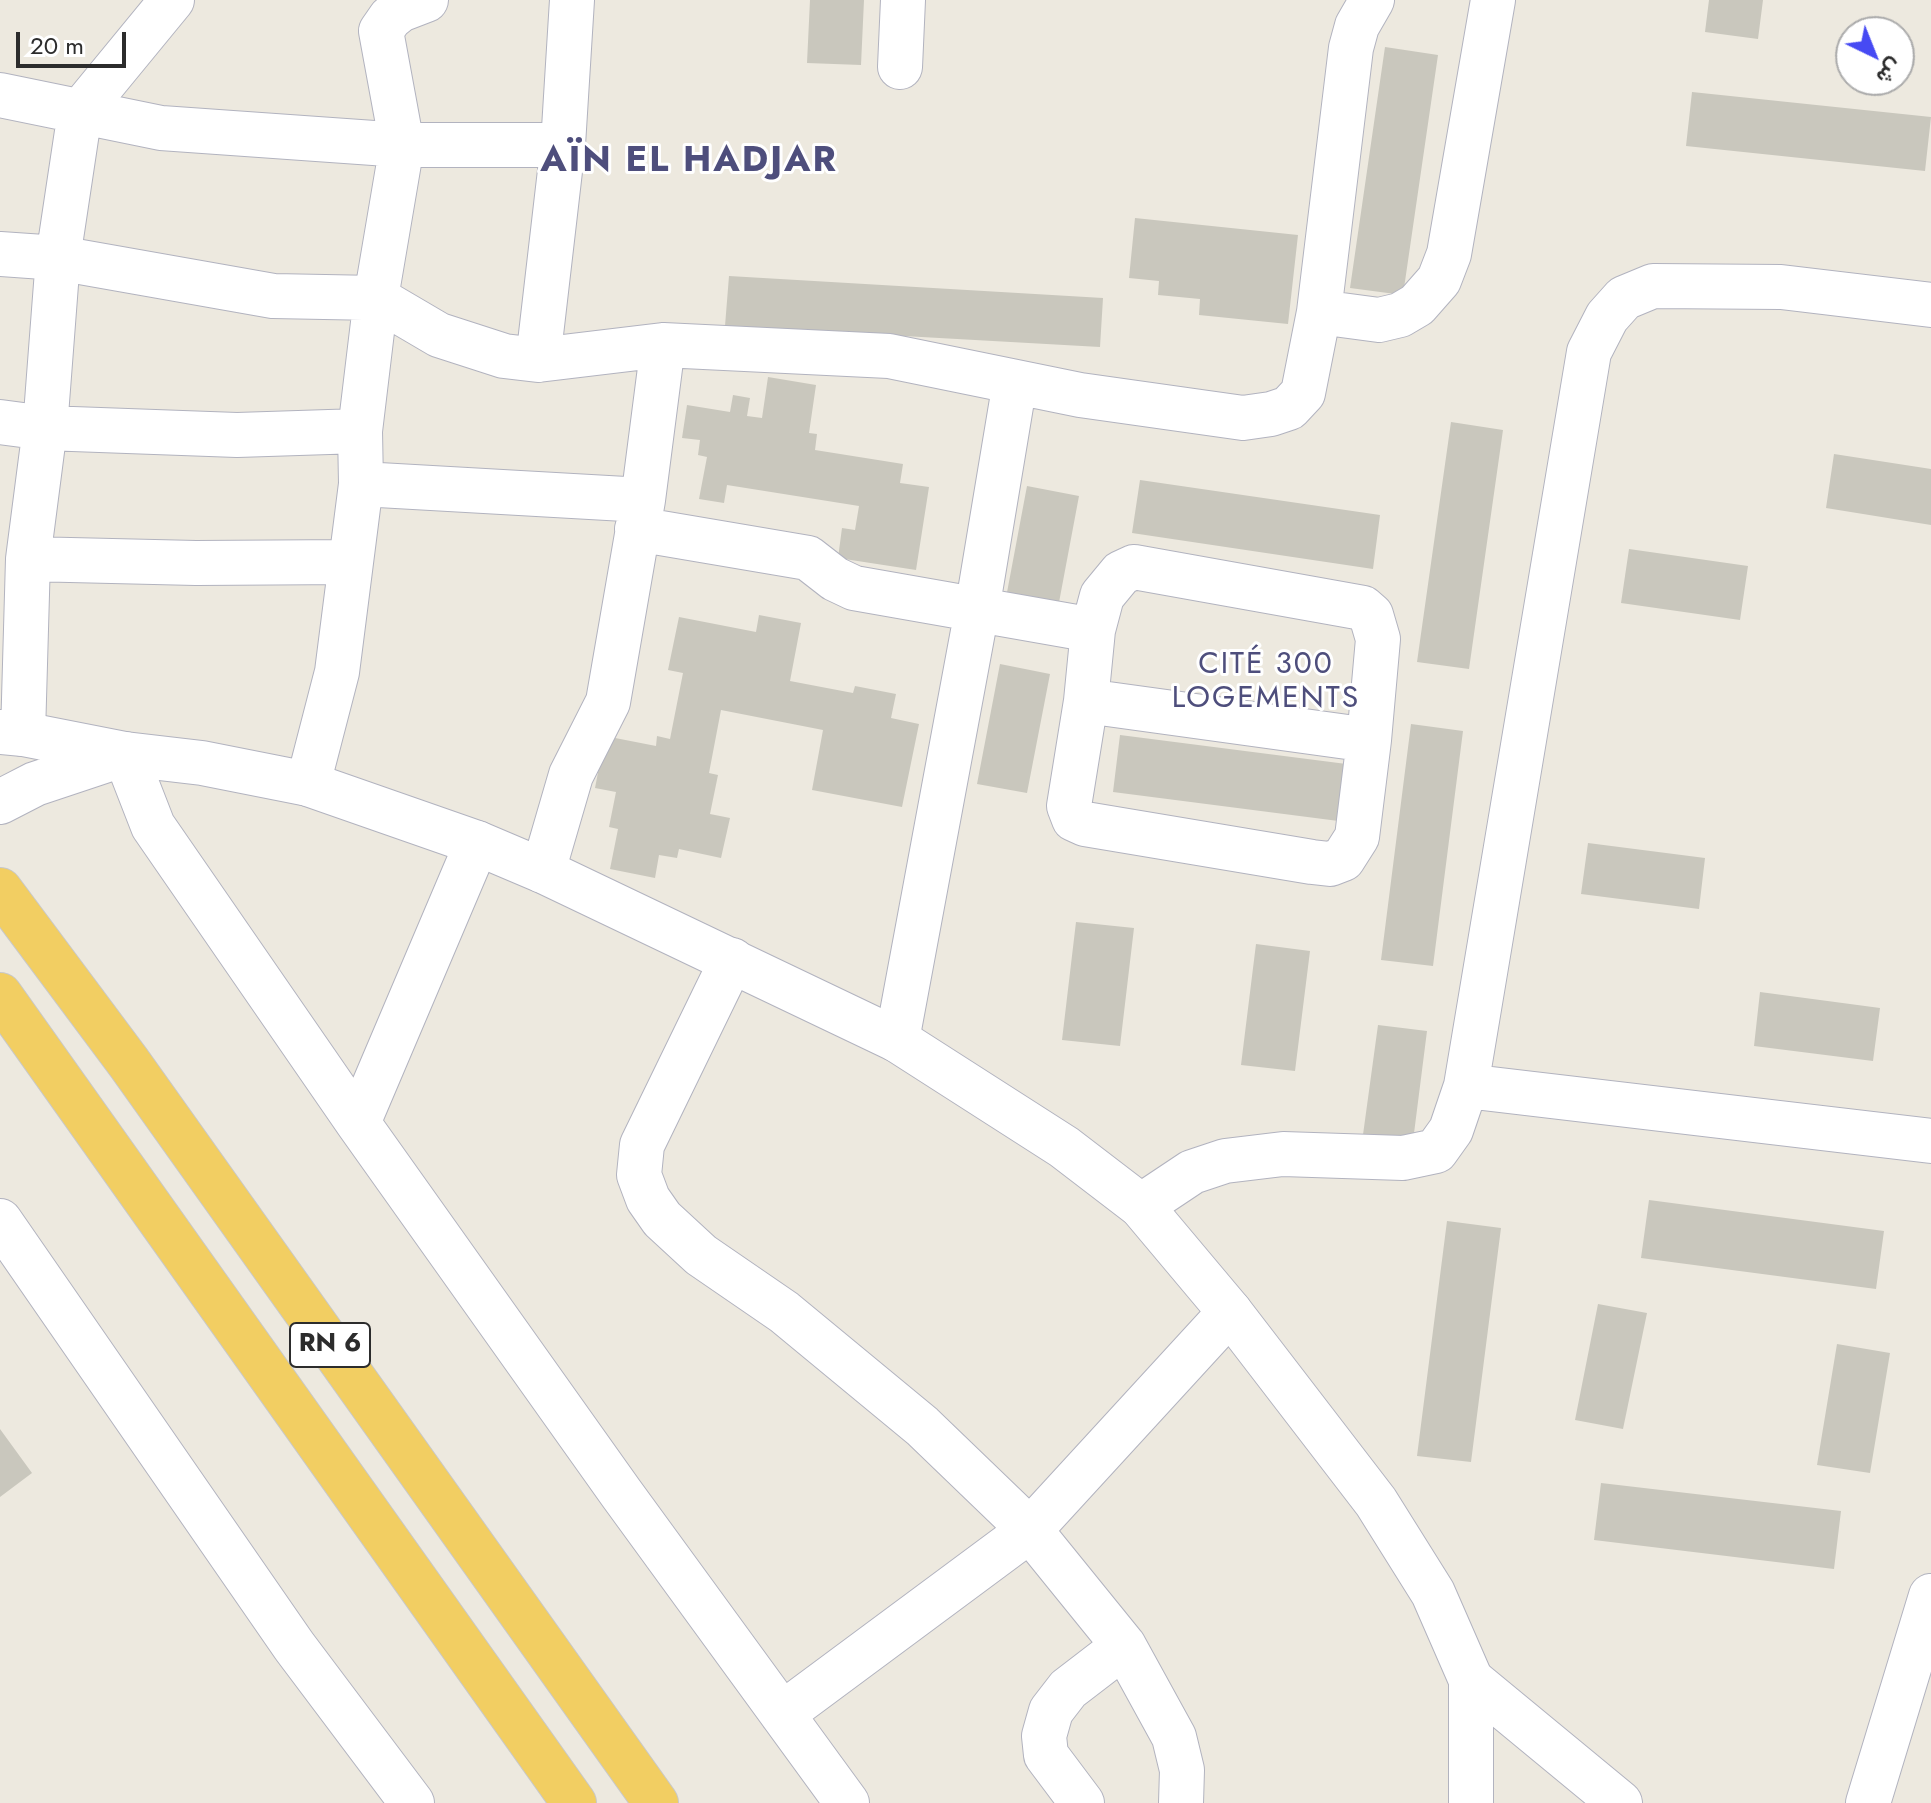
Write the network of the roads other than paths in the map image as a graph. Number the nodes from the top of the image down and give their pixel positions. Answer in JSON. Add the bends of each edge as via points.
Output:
{"nodes":[{"id":1,"x":172,"y":0,"type":"edge"},
{"id":2,"x":426,"y":0,"type":"edge"},
{"id":3,"x":572,"y":0,"type":"edge"},
{"id":4,"x":903,"y":0,"type":"edge"},
{"id":5,"x":1372,"y":0,"type":"edge"},
{"id":6,"x":1491,"y":0,"type":"edge"},
{"id":7,"x":900,"y":67,"type":"dead end"},
{"id":8,"x":0,"y":95,"type":"edge"},
{"id":9,"x":80,"y":112,"type":"junction"},
{"id":10,"x":402,"y":145,"type":"junction"},
{"id":11,"x":563,"y":145,"type":"junction"},
{"id":12,"x":0,"y":254,"type":"edge"},
{"id":13,"x":58,"y":258,"type":"junction"},
{"id":14,"x":376,"y":298,"type":"junction"},
{"id":15,"x":1931,"y":305,"type":"edge"},
{"id":16,"x":1319,"y":312,"type":"junction"},
{"id":17,"x":663,"y":345,"type":"junction"},
{"id":18,"x":538,"y":360,"type":"junction"},
{"id":19,"x":1015,"y":382,"type":"junction"},
{"id":20,"x":0,"y":422,"type":"edge"},
{"id":21,"x":45,"y":428,"type":"junction"},
{"id":22,"x":360,"y":431,"type":"junction"},
{"id":23,"x":361,"y":484,"type":"junction"},
{"id":24,"x":640,"y":514,"type":"junction"},
{"id":25,"x":28,"y":559,"type":"junction"},
{"id":26,"x":350,"y":562,"type":"junction"},
{"id":27,"x":977,"y":610,"type":"junction"},
{"id":28,"x":1093,"y":630,"type":"junction"},
{"id":29,"x":1086,"y":701,"type":"junction"},
{"id":30,"x":12,"y":733,"type":"edge"},
{"id":31,"x":1369,"y":740,"type":"junction"},
{"id":32,"x":125,"y":754,"type":"junction"},
{"id":33,"x":308,"y":784,"type":"junction"},
{"id":34,"x":0,"y":802,"type":"edge"},
{"id":35,"x":477,"y":843,"type":"junction"},
{"id":36,"x":543,"y":871,"type":"junction"},
{"id":37,"x":0,"y":890,"type":"edge"},
{"id":38,"x":732,"y":960,"type":"junction"},
{"id":39,"x":0,"y":995,"type":"edge"},
{"id":40,"x":897,"y":1040,"type":"junction"},
{"id":41,"x":1466,"y":1086,"type":"junction"},
{"id":42,"x":358,"y":1123,"type":"junction"},
{"id":43,"x":1931,"y":1141,"type":"edge"},
{"id":44,"x":1141,"y":1206,"type":"junction"},
{"id":45,"x":0,"y":1221,"type":"edge"},
{"id":46,"x":1230,"y":1312,"type":"junction"},
{"id":47,"x":1030,"y":1530,"type":"junction"},
{"id":48,"x":1928,"y":1617,"type":"edge"},
{"id":49,"x":1124,"y":1646,"type":"junction"},
{"id":50,"x":1471,"y":1680,"type":"junction"},
{"id":51,"x":782,"y":1714,"type":"junction"},
{"id":52,"x":412,"y":1803,"type":"edge"},
{"id":53,"x":574,"y":1803,"type":"edge"},
{"id":54,"x":656,"y":1803,"type":"edge"},
{"id":55,"x":847,"y":1803,"type":"edge"},
{"id":56,"x":1082,"y":1803,"type":"edge"},
{"id":57,"x":1181,"y":1803,"type":"edge"},
{"id":58,"x":1471,"y":1803,"type":"edge"},
{"id":59,"x":1620,"y":1803,"type":"edge"},
{"id":60,"x":1868,"y":1803,"type":"edge"}],
"edges":[{"from":1,"to":9,"type":"street"},
{"from":2,"to":10,"type":"street","via":[[400,10],[381,31]]},
{"from":3,"to":11,"type":"street"},
{"from":4,"to":7,"type":"street"},
{"from":5,"to":16,"type":"street","via":[[1351,48]]},
{"from":6,"to":16,"type":"street","via":[[1449,254],[1439,280],[1400,315],[1379,320]]},
{"from":8,"to":9,"type":"street"},
{"from":9,"to":10,"type":"street","via":[[161,128]]},
{"from":9,"to":13,"type":"street"},
{"from":10,"to":11,"type":"street"},
{"from":10,"to":14,"type":"street"},
{"from":11,"to":18,"type":"street"},
{"from":12,"to":13,"type":"street"},
{"from":13,"to":14,"type":"street","via":[[273,296]]},
{"from":13,"to":21,"type":"street"},
{"from":14,"to":18,"type":"street","via":[[439,335],[504,356]]},
{"from":14,"to":22,"type":"street"},
{"from":15,"to":41,"type":"street","via":[[1781,287],[1653,286],[1624,298],[1607,317],[1589,352]]},
{"from":16,"to":19,"type":"street","via":[[1303,393],[1289,408],[1271,414],[1243,418]]},
{"from":17,"to":18,"type":"street"},
{"from":17,"to":19,"type":"street","via":[[889,356]]},
{"from":17,"to":24,"type":"street"},
{"from":19,"to":27,"type":"street"},
{"from":20,"to":21,"type":"street"},
{"from":21,"to":22,"type":"street","via":[[237,435]]},
{"from":21,"to":25,"type":"street"},
{"from":22,"to":23,"type":"street"},
{"from":23,"to":24,"type":"street"},
{"from":23,"to":26,"type":"street"},
{"from":24,"to":27,"type":"street","via":[[808,558],[854,588]]},
{"from":24,"to":36,"type":"street","via":[[608,702],[571,775]]},
{"from":25,"to":26,"type":"street"},
{"from":25,"to":30,"type":"street"},
{"from":26,"to":33,"type":"street","via":[[337,672]]},
{"from":27,"to":28,"type":"street"},
{"from":27,"to":40,"type":"street"},
{"from":28,"to":29,"type":"street"},
{"from":28,"to":31,"type":"street","via":[[1102,596],[1121,573],[1134,567],[1363,608],[1371,615],[1378,639]]},
{"from":29,"to":31,"type":"street"},
{"from":29,"to":31,"type":"street","via":[[1069,806],[1074,819],[1312,862],[1343,859],[1357,837]]},
{"from":30,"to":32,"type":"street"},
{"from":32,"to":33,"type":"street"},
{"from":32,"to":34,"type":"street","via":[[35,784]]},
{"from":32,"to":42,"type":"street","via":[[153,826]]},
{"from":33,"to":35,"type":"street"},
{"from":35,"to":36,"type":"street"},
{"from":35,"to":42,"type":"street"},
{"from":36,"to":38,"type":"street"},
{"from":37,"to":54,"type":"highway","number":"RN 6"},
{"from":38,"to":40,"type":"street"},
{"from":38,"to":47,"type":"street","via":[[642,1145],[639,1175],[648,1199],[701,1255],[784,1312],[922,1426]]},
{"from":39,"to":53,"type":"highway","number":"RN 6"},
{"from":40,"to":44,"type":"street","via":[[1064,1147]]},
{"from":41,"to":43,"type":"street"},
{"from":41,"to":44,"type":"street","via":[[1451,1130],[1436,1151],[1403,1158],[1283,1154],[1225,1161],[1192,1172]]},
{"from":42,"to":51,"type":"street"},
{"from":44,"to":46,"type":"street"},
{"from":45,"to":52,"type":"street","via":[[294,1646]]},
{"from":46,"to":47,"type":"street"},
{"from":46,"to":50,"type":"street","via":[[1376,1502],[1433,1593]]},
{"from":47,"to":49,"type":"street"},
{"from":47,"to":51,"type":"street"},
{"from":48,"to":60,"type":"street"},
{"from":49,"to":56,"type":"street","via":[[1068,1689],[1051,1711],[1044,1736],[1046,1755]]},
{"from":49,"to":57,"type":"street","via":[[1174,1737],[1182,1770]]},
{"from":50,"to":58,"type":"street"},
{"from":50,"to":59,"type":"street"},
{"from":51,"to":55,"type":"street"}]}
